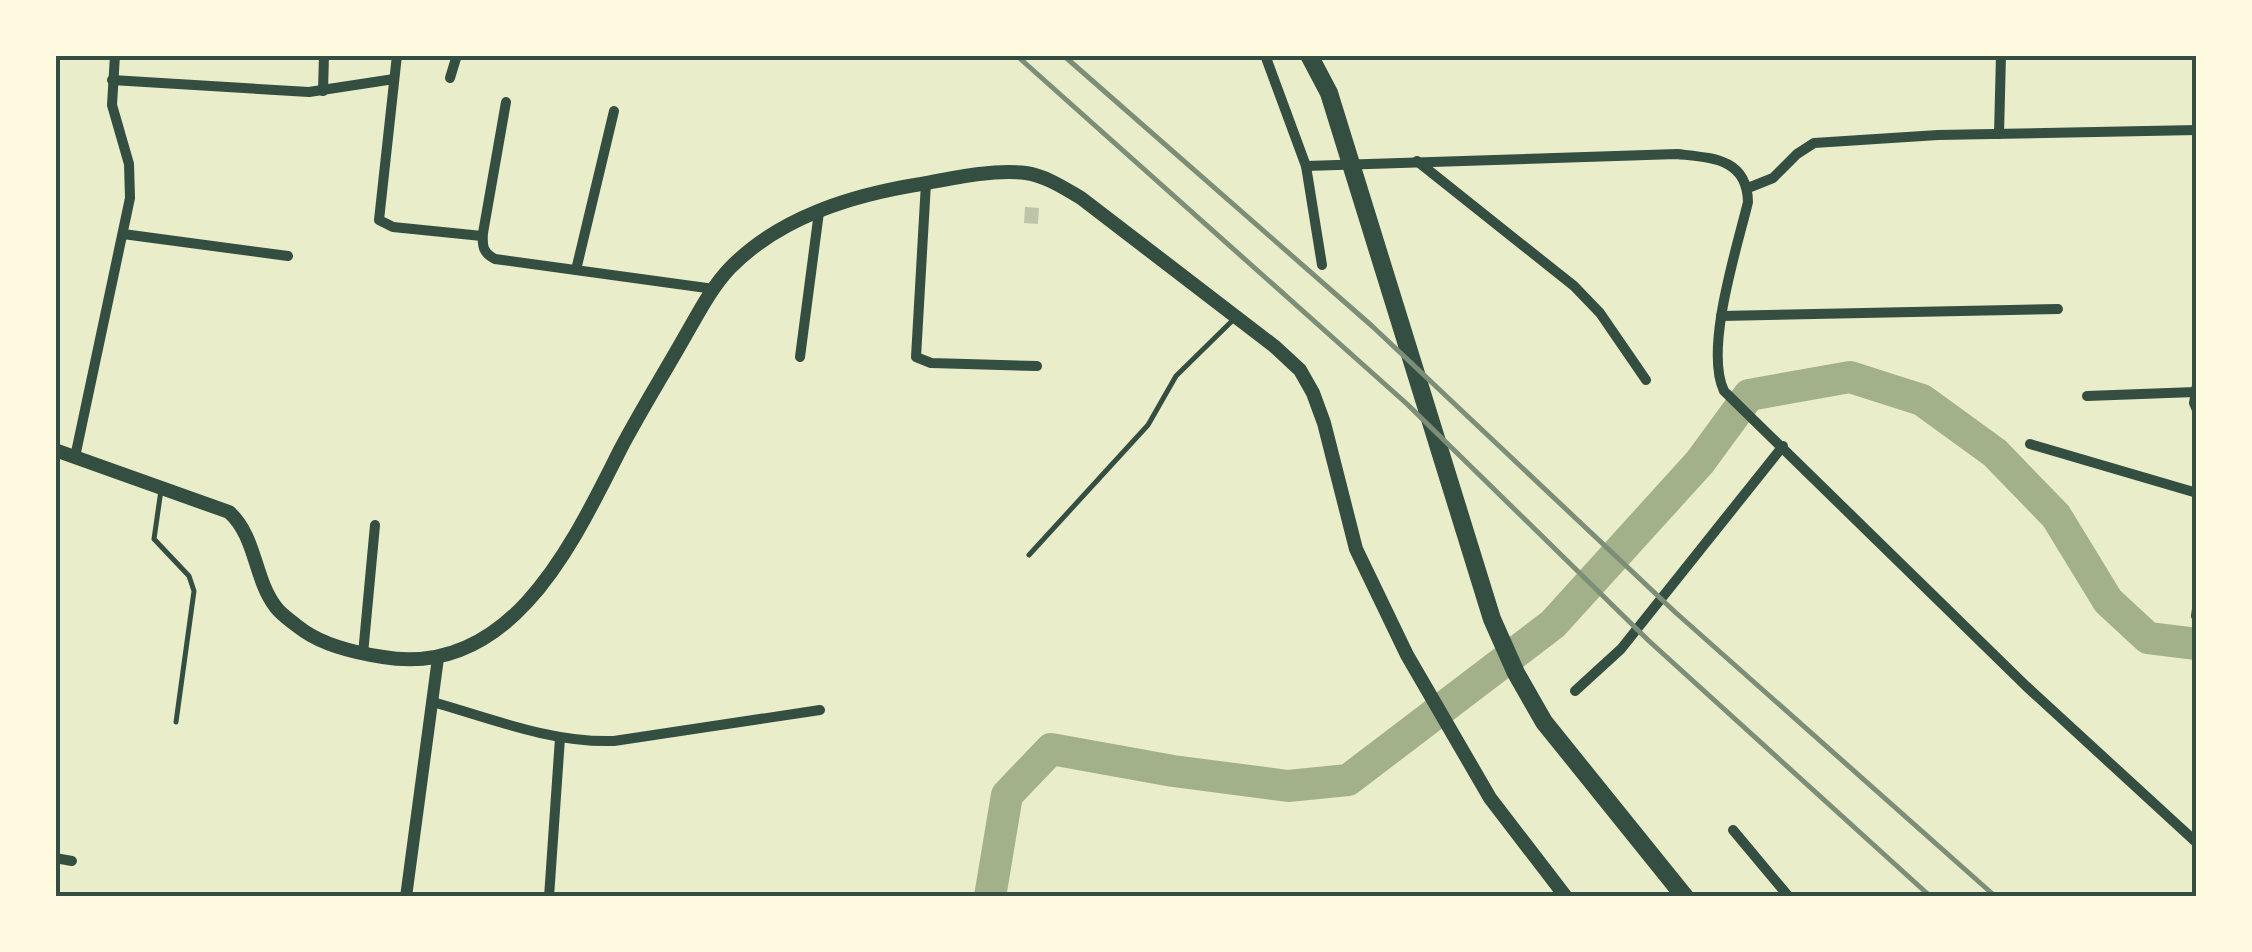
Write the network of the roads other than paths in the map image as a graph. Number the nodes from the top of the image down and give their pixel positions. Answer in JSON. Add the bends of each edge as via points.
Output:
{"nodes":[{"id":1,"x":115,"y":55,"type":"edge"},
{"id":2,"x":324,"y":55,"type":"edge"},
{"id":3,"x":397,"y":55,"type":"edge"},
{"id":4,"x":457,"y":55,"type":"edge"},
{"id":5,"x":1265,"y":55,"type":"edge"},
{"id":6,"x":1309,"y":55,"type":"edge"},
{"id":7,"x":2001,"y":55,"type":"edge"},
{"id":8,"x":450,"y":78,"type":"dead end"},
{"id":9,"x":394,"y":79,"type":"junction"},
{"id":10,"x":112,"y":80,"type":"junction"},
{"id":11,"x":323,"y":91,"type":"junction"},
{"id":12,"x":506,"y":102,"type":"dead end"},
{"id":13,"x":614,"y":111,"type":"dead end"},
{"id":14,"x":2197,"y":130,"type":"edge"},
{"id":15,"x":2000,"y":134,"type":"junction"},
{"id":16,"x":1416,"y":160,"type":"junction"},
{"id":17,"x":1306,"y":166,"type":"junction"},
{"id":18,"x":926,"y":183,"type":"junction"},
{"id":19,"x":1748,"y":188,"type":"junction"},
{"id":20,"x":819,"y":212,"type":"junction"},
{"id":21,"x":122,"y":234,"type":"junction"},
{"id":22,"x":482,"y":236,"type":"junction"},
{"id":23,"x":288,"y":256,"type":"dead end"},
{"id":24,"x":1322,"y":265,"type":"dead end"},
{"id":25,"x":576,"y":270,"type":"junction"},
{"id":26,"x":714,"y":289,"type":"junction"},
{"id":27,"x":2058,"y":309,"type":"dead end"},
{"id":28,"x":1236,"y":316,"type":"junction"},
{"id":29,"x":1721,"y":316,"type":"junction"},
{"id":30,"x":800,"y":357,"type":"dead end"},
{"id":31,"x":1037,"y":366,"type":"dead end"},
{"id":32,"x":1646,"y":380,"type":"dead end"},
{"id":33,"x":2196,"y":388,"type":"edge"},
{"id":34,"x":2087,"y":396,"type":"dead end"},
{"id":35,"x":2197,"y":410,"type":"edge"},
{"id":36,"x":1779,"y":442,"type":"junction"},
{"id":37,"x":2030,"y":444,"type":"dead end"},
{"id":38,"x":55,"y":450,"type":"edge"},
{"id":39,"x":75,"y":457,"type":"junction"},
{"id":40,"x":162,"y":486,"type":"junction"},
{"id":41,"x":2197,"y":493,"type":"edge"},
{"id":42,"x":375,"y":524,"type":"dead end"},
{"id":43,"x":1029,"y":555,"type":"dead end"},
{"id":44,"x":2197,"y":608,"type":"edge"},
{"id":45,"x":2196,"y":616,"type":"edge"},
{"id":46,"x":363,"y":654,"type":"junction"},
{"id":47,"x":438,"y":658,"type":"junction"},
{"id":48,"x":1575,"y":691,"type":"dead end"},
{"id":49,"x":433,"y":702,"type":"junction"},
{"id":50,"x":820,"y":710,"type":"dead end"},
{"id":51,"x":176,"y":722,"type":"dead end"},
{"id":52,"x":560,"y":738,"type":"junction"},
{"id":53,"x":1733,"y":830,"type":"dead end"},
{"id":54,"x":2197,"y":842,"type":"edge"},
{"id":55,"x":55,"y":858,"type":"edge"},
{"id":56,"x":72,"y":860,"type":"dead end"},
{"id":57,"x":1559,"y":895,"type":"edge"},
{"id":58,"x":406,"y":897,"type":"edge"},
{"id":59,"x":549,"y":897,"type":"edge"},
{"id":60,"x":1684,"y":897,"type":"edge"},
{"id":61,"x":1789,"y":897,"type":"edge"}],
"edges":[{"from":1,"to":10,"type":"street"},
{"from":2,"to":11,"type":"street"},
{"from":3,"to":9,"type":"street"},
{"from":4,"to":8,"type":"street"},
{"from":5,"to":17,"type":"street"},
{"from":6,"to":60,"type":"highway","via":[[1330,93],[1504,648],[1544,722]]},
{"from":7,"to":15,"type":"street"},
{"from":9,"to":11,"type":"street"},
{"from":9,"to":22,"type":"street","via":[[379,220]]},
{"from":10,"to":11,"type":"street"},
{"from":10,"to":21,"type":"street","via":[[114,124],[131,183]]},
{"from":12,"to":22,"type":"street"},
{"from":13,"to":25,"type":"street"},
{"from":14,"to":15,"type":"street"},
{"from":15,"to":19,"type":"street","via":[[1814,144],[1773,178]]},
{"from":16,"to":17,"type":"street"},
{"from":16,"to":19,"type":"street","via":[[1677,154],[1730,165]]},
{"from":16,"to":32,"type":"street","via":[[1574,286]]},
{"from":17,"to":24,"type":"street"},
{"from":18,"to":20,"type":"main road"},
{"from":18,"to":28,"type":"main road","via":[[1026,174],[1052,182]]},
{"from":18,"to":31,"type":"street","via":[[916,358]]},
{"from":19,"to":29,"type":"street"},
{"from":20,"to":26,"type":"main road","via":[[768,234]]},
{"from":20,"to":30,"type":"street"},
{"from":21,"to":23,"type":"street"},
{"from":21,"to":39,"type":"street"},
{"from":22,"to":25,"type":"street","via":[[487,254],[496,259]]},
{"from":25,"to":26,"type":"street"},
{"from":26,"to":47,"type":"main road","via":[[554,572],[499,626]]},
{"from":27,"to":29,"type":"street"},
{"from":28,"to":43,"type":"lane","via":[[1176,376],[1148,425]]},
{"from":28,"to":57,"type":"main road","via":[[1300,370],[1313,393],[1356,549],[1406,656],[1490,798]]},
{"from":29,"to":36,"type":"street","via":[[1717,372],[1724,392]]},
{"from":33,"to":34,"type":"street"},
{"from":33,"to":35,"type":"street"},
{"from":36,"to":48,"type":"street","via":[[1620,649]]},
{"from":36,"to":54,"type":"street","via":[[2026,686]]},
{"from":37,"to":41,"type":"street"},
{"from":38,"to":39,"type":"main road"},
{"from":39,"to":40,"type":"main road"},
{"from":40,"to":46,"type":"main road","via":[[229,512],[242,525],[275,607],[306,632]]},
{"from":40,"to":51,"type":"lane","via":[[154,539],[189,576],[194,591]]},
{"from":42,"to":46,"type":"street"},
{"from":44,"to":45,"type":"street"},
{"from":46,"to":47,"type":"main road"},
{"from":47,"to":49,"type":"street"},
{"from":49,"to":52,"type":"street"},
{"from":49,"to":58,"type":"street"},
{"from":50,"to":52,"type":"street","via":[[614,741]]},
{"from":52,"to":59,"type":"street"},
{"from":53,"to":61,"type":"street"},
{"from":55,"to":56,"type":"street"}]}
